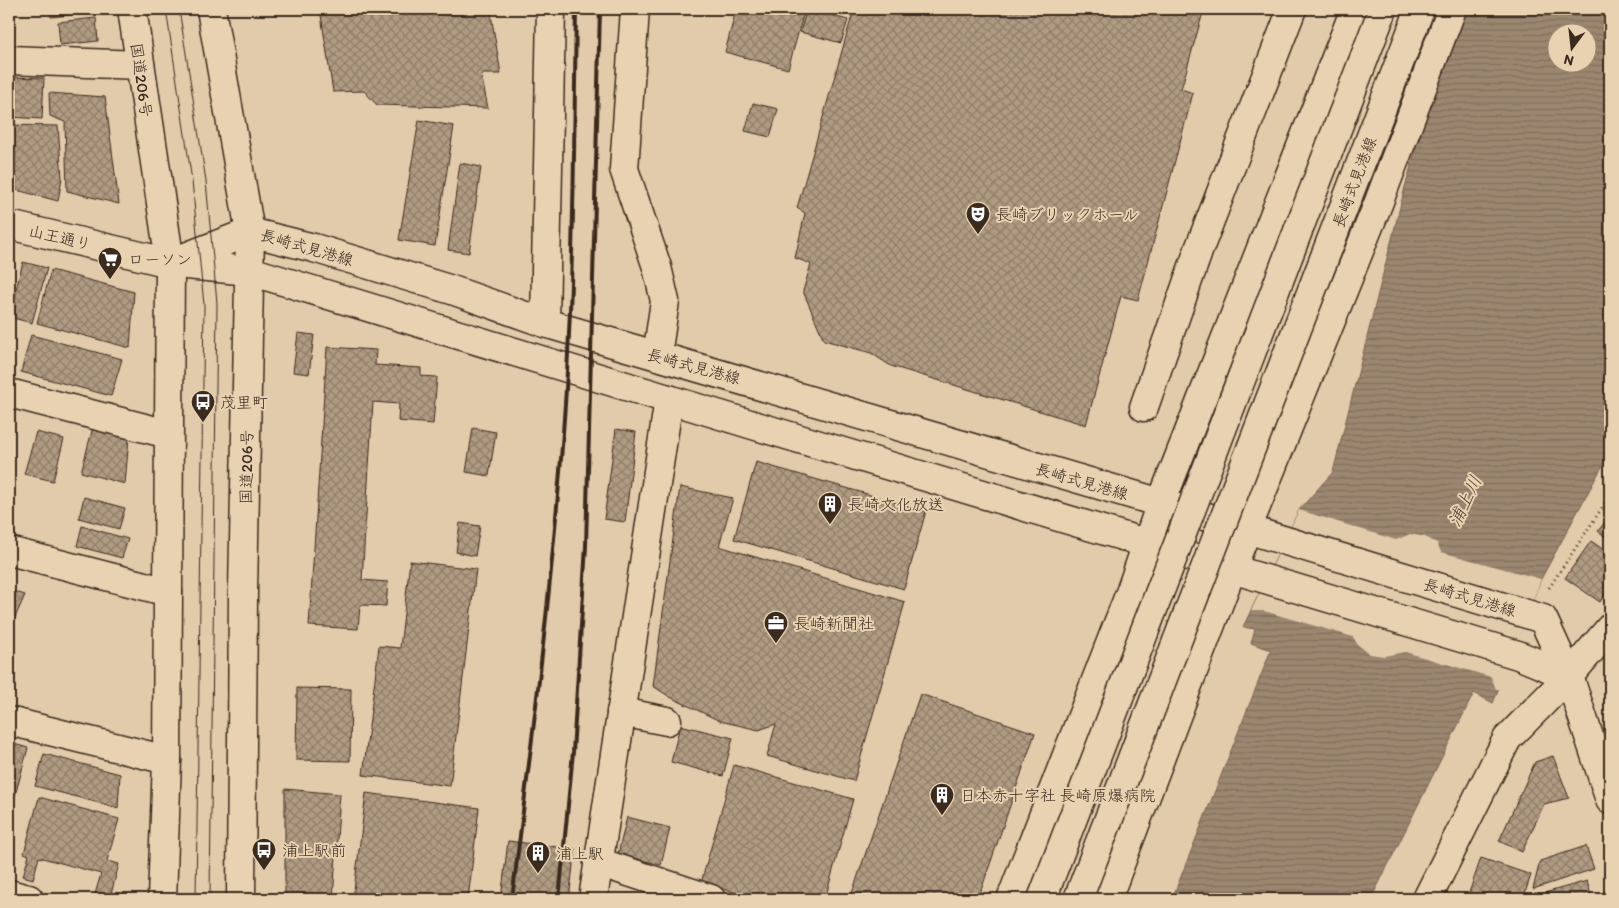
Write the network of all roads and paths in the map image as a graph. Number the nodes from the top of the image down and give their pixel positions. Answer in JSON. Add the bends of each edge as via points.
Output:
{"nodes":[{"id":1,"x":132,"y":9,"type":"edge"},
{"id":2,"x":211,"y":9,"type":"edge"},
{"id":3,"x":551,"y":9,"type":"edge"},
{"id":4,"x":635,"y":9,"type":"edge"},
{"id":5,"x":1292,"y":9,"type":"edge"},
{"id":6,"x":1355,"y":9,"type":"edge"},
{"id":7,"x":1384,"y":9,"type":"edge"},
{"id":8,"x":1420,"y":9,"type":"edge"},
{"id":9,"x":1452,"y":9,"type":"edge"},
{"id":10,"x":9,"y":60,"type":"edge"},
{"id":11,"x":140,"y":65,"type":"junction"},
{"id":12,"x":9,"y":225,"type":"edge"},
{"id":13,"x":250,"y":232,"type":"junction"},
{"id":14,"x":170,"y":263,"type":"junction"},
{"id":15,"x":250,"y":271,"type":"junction"},
{"id":16,"x":545,"y":323,"type":"junction"},
{"id":17,"x":657,"y":356,"type":"junction"},
{"id":18,"x":9,"y":393,"type":"edge"},
{"id":19,"x":669,"y":399,"type":"junction"},
{"id":20,"x":1144,"y":407,"type":"dead end"},
{"id":21,"x":168,"y":434,"type":"junction"},
{"id":22,"x":1610,"y":496,"type":"edge"},
{"id":23,"x":1161,"y":503,"type":"junction"},
{"id":24,"x":1247,"y":529,"type":"junction"},
{"id":25,"x":1148,"y":542,"type":"junction"},
{"id":26,"x":9,"y":552,"type":"edge"},
{"id":27,"x":1234,"y":569,"type":"junction"},
{"id":28,"x":1549,"y":588,"type":"dead end"},
{"id":29,"x":168,"y":592,"type":"junction"},
{"id":30,"x":1610,"y":628,"type":"edge"},
{"id":31,"x":1569,"y":676,"type":"junction"},
{"id":32,"x":621,"y":712,"type":"junction"},
{"id":33,"x":667,"y":721,"type":"dead end"},
{"id":34,"x":9,"y":722,"type":"edge"},
{"id":35,"x":167,"y":760,"type":"junction"},
{"id":36,"x":1610,"y":800,"type":"edge"},
{"id":37,"x":598,"y":862,"type":"junction"},
{"id":38,"x":9,"y":894,"type":"edge"},
{"id":39,"x":29,"y":899,"type":"edge"},
{"id":40,"x":162,"y":899,"type":"edge"},
{"id":41,"x":241,"y":899,"type":"edge"},
{"id":42,"x":593,"y":899,"type":"edge"},
{"id":43,"x":711,"y":899,"type":"edge"},
{"id":44,"x":1011,"y":899,"type":"edge"},
{"id":45,"x":1042,"y":899,"type":"edge"},
{"id":46,"x":1078,"y":899,"type":"edge"},
{"id":47,"x":1107,"y":899,"type":"edge"},
{"id":48,"x":1427,"y":899,"type":"edge"}],
"edges":[{"from":1,"to":11,"type":"main road","name":"国道206号"},
{"from":2,"to":13,"type":"main road","name":"国道206号"},
{"from":3,"to":16,"type":"main road"},
{"from":4,"to":17,"type":"main road","via":[[624,170],[657,267],[665,301]]},
{"from":5,"to":20,"type":"main road"},
{"from":6,"to":23,"type":"main road"},
{"from":7,"to":45,"type":"main road","name":"長崎式見港線","bridge":true},
{"from":8,"to":46,"type":"main road","name":"長崎式見港線","bridge":true},
{"from":9,"to":24,"type":"main road","via":[[1378,204]]},
{"from":10,"to":11,"type":"main road"},
{"from":11,"to":14,"type":"main road","name":"国道206号"},
{"from":12,"to":14,"type":"main road","name":"山王通り"},
{"from":13,"to":14,"type":"main road","name":"長崎式見港線"},
{"from":13,"to":15,"type":"main road","name":"国道206号"},
{"from":13,"to":16,"type":"main road","name":"長崎式見港線","via":[[452,290]]},
{"from":14,"to":15,"type":"main road"},
{"from":14,"to":21,"type":"main road","name":"国道206号"},
{"from":15,"to":19,"type":"main road"},
{"from":15,"to":41,"type":"main road","name":"国道206号"},
{"from":16,"to":17,"type":"main road","name":"長崎式見港線"},
{"from":17,"to":23,"type":"main road","name":"長崎式見港線"},
{"from":18,"to":21,"type":"main road"},
{"from":19,"to":25,"type":"main road"},
{"from":19,"to":32,"type":"main road"},
{"from":21,"to":29,"type":"main road","name":"国道206号"},
{"from":22,"to":28,"type":"path"},
{"from":23,"to":24,"type":"main road","name":"長崎式見港線"},
{"from":23,"to":25,"type":"main road"},
{"from":24,"to":27,"type":"main road"},
{"from":24,"to":31,"type":"main road","name":"長崎式見港線","via":[[1543,619]]},
{"from":25,"to":27,"type":"main road"},
{"from":25,"to":44,"type":"main road"},
{"from":26,"to":29,"type":"main road"},
{"from":27,"to":31,"type":"main road","via":[[1518,655]]},
{"from":27,"to":47,"type":"main road"},
{"from":29,"to":35,"type":"main road","name":"国道206号"},
{"from":30,"to":31,"type":"main road"},
{"from":31,"to":36,"type":"main road","name":"長崎式見港線"},
{"from":31,"to":48,"type":"main road","via":[[1507,739]]},
{"from":32,"to":33,"type":"main road"},
{"from":32,"to":37,"type":"main road"},
{"from":34,"to":35,"type":"main road"},
{"from":35,"to":40,"type":"main road","name":"国道206号"},
{"from":37,"to":42,"type":"main road"},
{"from":37,"to":43,"type":"main road"},
{"from":38,"to":39,"type":"main road"}]}
